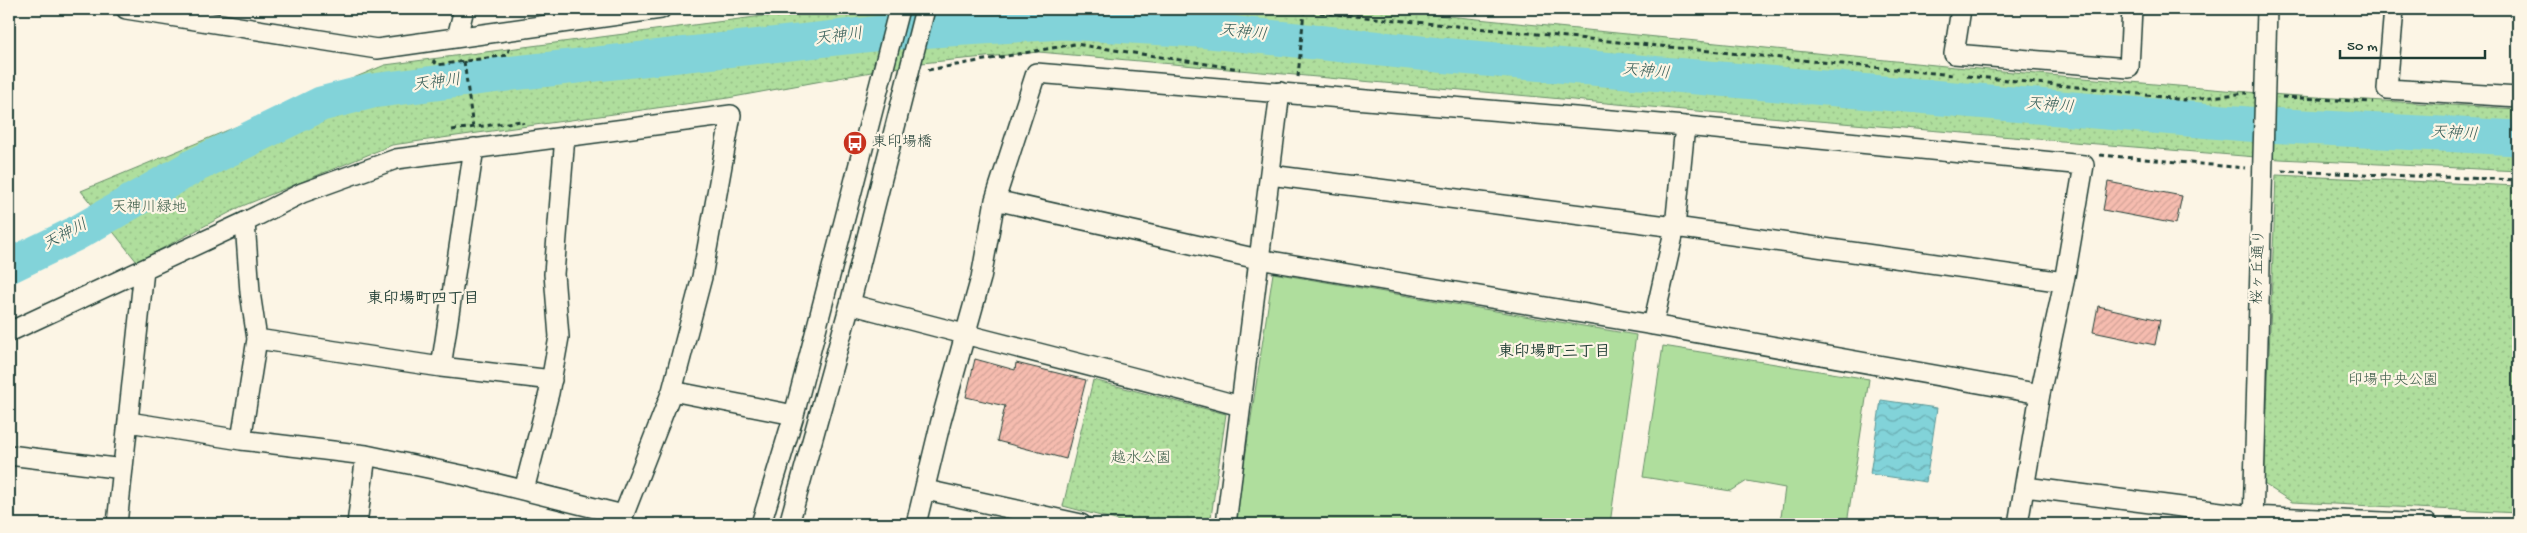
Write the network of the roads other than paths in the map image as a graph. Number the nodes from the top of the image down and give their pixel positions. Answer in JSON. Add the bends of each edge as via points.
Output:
{"nodes":[{"id":1,"x":126,"y":9,"type":"edge"},
{"id":2,"x":464,"y":9,"type":"edge"},
{"id":3,"x":661,"y":9,"type":"edge"},
{"id":4,"x":899,"y":9,"type":"edge"},
{"id":5,"x":925,"y":9,"type":"edge"},
{"id":6,"x":1962,"y":9,"type":"edge"},
{"id":7,"x":2132,"y":9,"type":"edge"},
{"id":8,"x":2267,"y":9,"type":"edge"},
{"id":9,"x":2394,"y":9,"type":"edge"},
{"id":10,"x":458,"y":37,"type":"junction"},
{"id":11,"x":1280,"y":92,"type":"junction"},
{"id":12,"x":2518,"y":97,"type":"edge"},
{"id":13,"x":1685,"y":126,"type":"junction"},
{"id":14,"x":565,"y":136,"type":"junction"},
{"id":15,"x":474,"y":148,"type":"junction"},
{"id":16,"x":1270,"y":175,"type":"junction"},
{"id":17,"x":995,"y":200,"type":"junction"},
{"id":18,"x":245,"y":222,"type":"junction"},
{"id":19,"x":1675,"y":228,"type":"junction"},
{"id":20,"x":1258,"y":259,"type":"junction"},
{"id":21,"x":144,"y":270,"type":"junction"},
{"id":22,"x":2064,"y":282,"type":"junction"},
{"id":23,"x":850,"y":304,"type":"junction"},
{"id":24,"x":1653,"y":325,"type":"junction"},
{"id":25,"x":9,"y":332,"type":"edge"},
{"id":26,"x":965,"y":335,"type":"junction"},
{"id":27,"x":258,"y":339,"type":"junction"},
{"id":28,"x":441,"y":367,"type":"junction"},
{"id":29,"x":552,"y":380,"type":"junction"},
{"id":30,"x":672,"y":392,"type":"junction"},
{"id":31,"x":2040,"y":394,"type":"junction"},
{"id":32,"x":1240,"y":406,"type":"junction"},
{"id":33,"x":794,"y":415,"type":"junction"},
{"id":34,"x":129,"y":422,"type":"junction"},
{"id":35,"x":241,"y":440,"type":"junction"},
{"id":36,"x":366,"y":454,"type":"junction"},
{"id":37,"x":9,"y":455,"type":"edge"},
{"id":38,"x":123,"y":469,"type":"junction"},
{"id":39,"x":2025,"y":487,"type":"junction"},
{"id":40,"x":524,"y":490,"type":"junction"},
{"id":41,"x":926,"y":490,"type":"junction"},
{"id":42,"x":622,"y":520,"type":"edge"},
{"id":43,"x":2253,"y":520,"type":"edge"},
{"id":44,"x":117,"y":524,"type":"edge"},
{"id":45,"x":357,"y":524,"type":"edge"},
{"id":46,"x":761,"y":524,"type":"edge"},
{"id":47,"x":789,"y":524,"type":"edge"},
{"id":48,"x":916,"y":524,"type":"edge"},
{"id":49,"x":1081,"y":524,"type":"edge"},
{"id":50,"x":1226,"y":524,"type":"edge"},
{"id":51,"x":2018,"y":524,"type":"edge"},
{"id":52,"x":2427,"y":524,"type":"edge"}],
"edges":[{"from":1,"to":10,"type":"street","via":[[378,50]]},
{"from":2,"to":10,"type":"street"},
{"from":3,"to":10,"type":"street"},
{"from":4,"to":33,"type":"street"},
{"from":5,"to":23,"type":"street"},
{"from":6,"to":7,"type":"street","via":[[1954,54],[2129,68]]},
{"from":8,"to":43,"type":"street","name":"桜ヶ丘通り"},
{"from":9,"to":12,"type":"street","via":[[2387,90]]},
{"from":11,"to":13,"type":"street"},
{"from":11,"to":16,"type":"street"},
{"from":11,"to":17,"type":"street","via":[[1036,73]]},
{"from":13,"to":19,"type":"street"},
{"from":13,"to":22,"type":"street","via":[[2084,166]]},
{"from":14,"to":15,"type":"street"},
{"from":14,"to":29,"type":"street","via":[[554,274],[559,337]]},
{"from":14,"to":30,"type":"street","via":[[730,115],[702,277]]},
{"from":15,"to":18,"type":"street","via":[[396,159],[302,193]]},
{"from":15,"to":28,"type":"street"},
{"from":16,"to":19,"type":"street"},
{"from":16,"to":20,"type":"street"},
{"from":17,"to":20,"type":"street"},
{"from":17,"to":26,"type":"street","via":[[981,278]]},
{"from":18,"to":21,"type":"street"},
{"from":18,"to":27,"type":"street","via":[[250,292]]},
{"from":19,"to":22,"type":"street"},
{"from":19,"to":24,"type":"street"},
{"from":20,"to":24,"type":"street"},
{"from":20,"to":32,"type":"street"},
{"from":21,"to":25,"type":"street"},
{"from":21,"to":34,"type":"street"},
{"from":22,"to":31,"type":"street"},
{"from":23,"to":26,"type":"street"},
{"from":23,"to":47,"type":"street"},
{"from":24,"to":31,"type":"street"},
{"from":26,"to":32,"type":"street"},
{"from":26,"to":41,"type":"street"},
{"from":27,"to":28,"type":"street"},
{"from":27,"to":35,"type":"street"},
{"from":28,"to":29,"type":"street"},
{"from":29,"to":40,"type":"street"},
{"from":30,"to":33,"type":"street"},
{"from":30,"to":42,"type":"street"},
{"from":31,"to":39,"type":"street"},
{"from":32,"to":50,"type":"street"},
{"from":33,"to":46,"type":"street"},
{"from":34,"to":35,"type":"street"},
{"from":34,"to":38,"type":"street"},
{"from":35,"to":36,"type":"street"},
{"from":36,"to":40,"type":"street"},
{"from":36,"to":45,"type":"street"},
{"from":37,"to":38,"type":"street"},
{"from":38,"to":44,"type":"street"},
{"from":39,"to":43,"type":"street"},
{"from":39,"to":51,"type":"street"},
{"from":40,"to":42,"type":"street"},
{"from":41,"to":48,"type":"street"},
{"from":41,"to":49,"type":"street"},
{"from":43,"to":52,"type":"street"}]}
